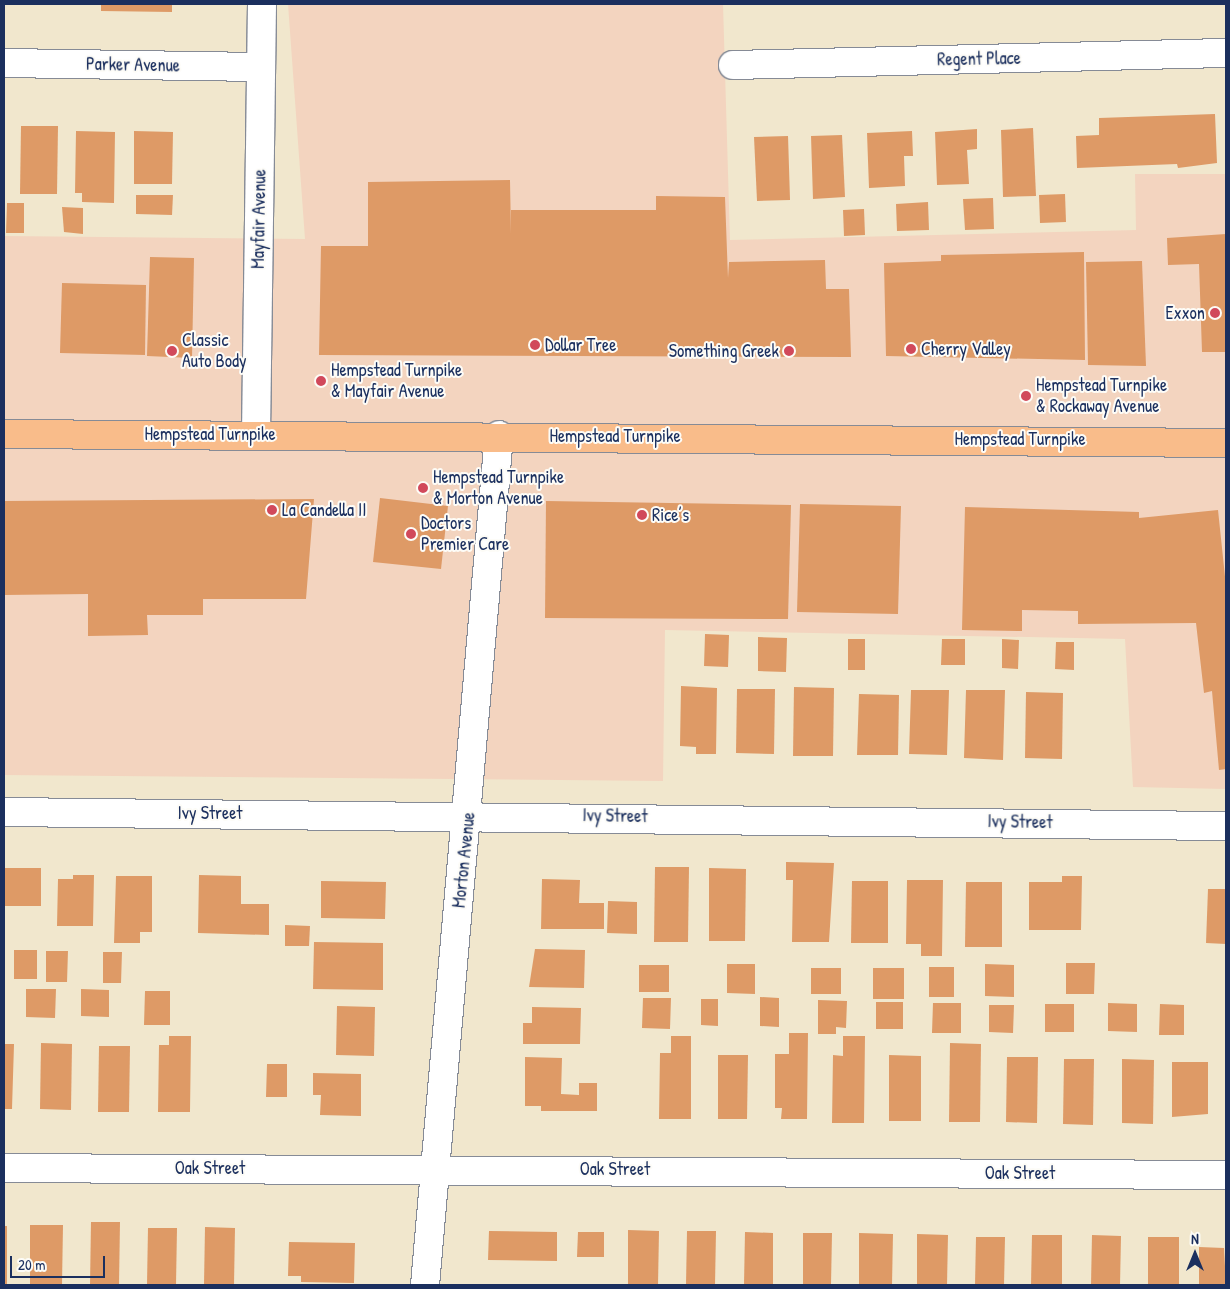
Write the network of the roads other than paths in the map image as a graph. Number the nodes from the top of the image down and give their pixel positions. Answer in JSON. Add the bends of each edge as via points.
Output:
{"nodes":[{"id":1,"x":262,"y":4,"type":"edge"},
{"id":2,"x":1226,"y":53,"type":"edge"},
{"id":3,"x":4,"y":63,"type":"edge"},
{"id":4,"x":733,"y":65,"type":"dead end"},
{"id":5,"x":262,"y":68,"type":"junction"},
{"id":6,"x":4,"y":434,"type":"edge"},
{"id":7,"x":256,"y":434,"type":"junction"},
{"id":8,"x":499,"y":435,"type":"junction"},
{"id":9,"x":1226,"y":443,"type":"edge"},
{"id":10,"x":4,"y":812,"type":"edge"},
{"id":11,"x":469,"y":814,"type":"junction"},
{"id":12,"x":1226,"y":826,"type":"edge"},
{"id":13,"x":4,"y":1168,"type":"edge"},
{"id":14,"x":433,"y":1168,"type":"junction"},
{"id":15,"x":1226,"y":1175,"type":"edge"},
{"id":16,"x":425,"y":1285,"type":"edge"}],
"edges":[{"from":1,"to":5,"type":"street","name":"Mayfair Avenue"},
{"from":2,"to":4,"type":"street","name":"Regent Place"},
{"from":3,"to":5,"type":"street","name":"Parker Avenue"},
{"from":5,"to":7,"type":"street","name":"Mayfair Avenue"},
{"from":6,"to":7,"type":"main road","name":"Hempstead Turnpike"},
{"from":7,"to":8,"type":"main road","name":"Hempstead Turnpike"},
{"from":8,"to":9,"type":"main road","name":"Hempstead Turnpike"},
{"from":8,"to":11,"type":"street","name":"Morton Avenue"},
{"from":10,"to":11,"type":"street","name":"Ivy Street"},
{"from":11,"to":12,"type":"street","name":"Ivy Street"},
{"from":11,"to":14,"type":"street","name":"Morton Avenue"},
{"from":13,"to":14,"type":"street","name":"Oak Street"},
{"from":14,"to":15,"type":"street","name":"Oak Street"},
{"from":14,"to":16,"type":"street","name":"Morton Avenue"}]}
